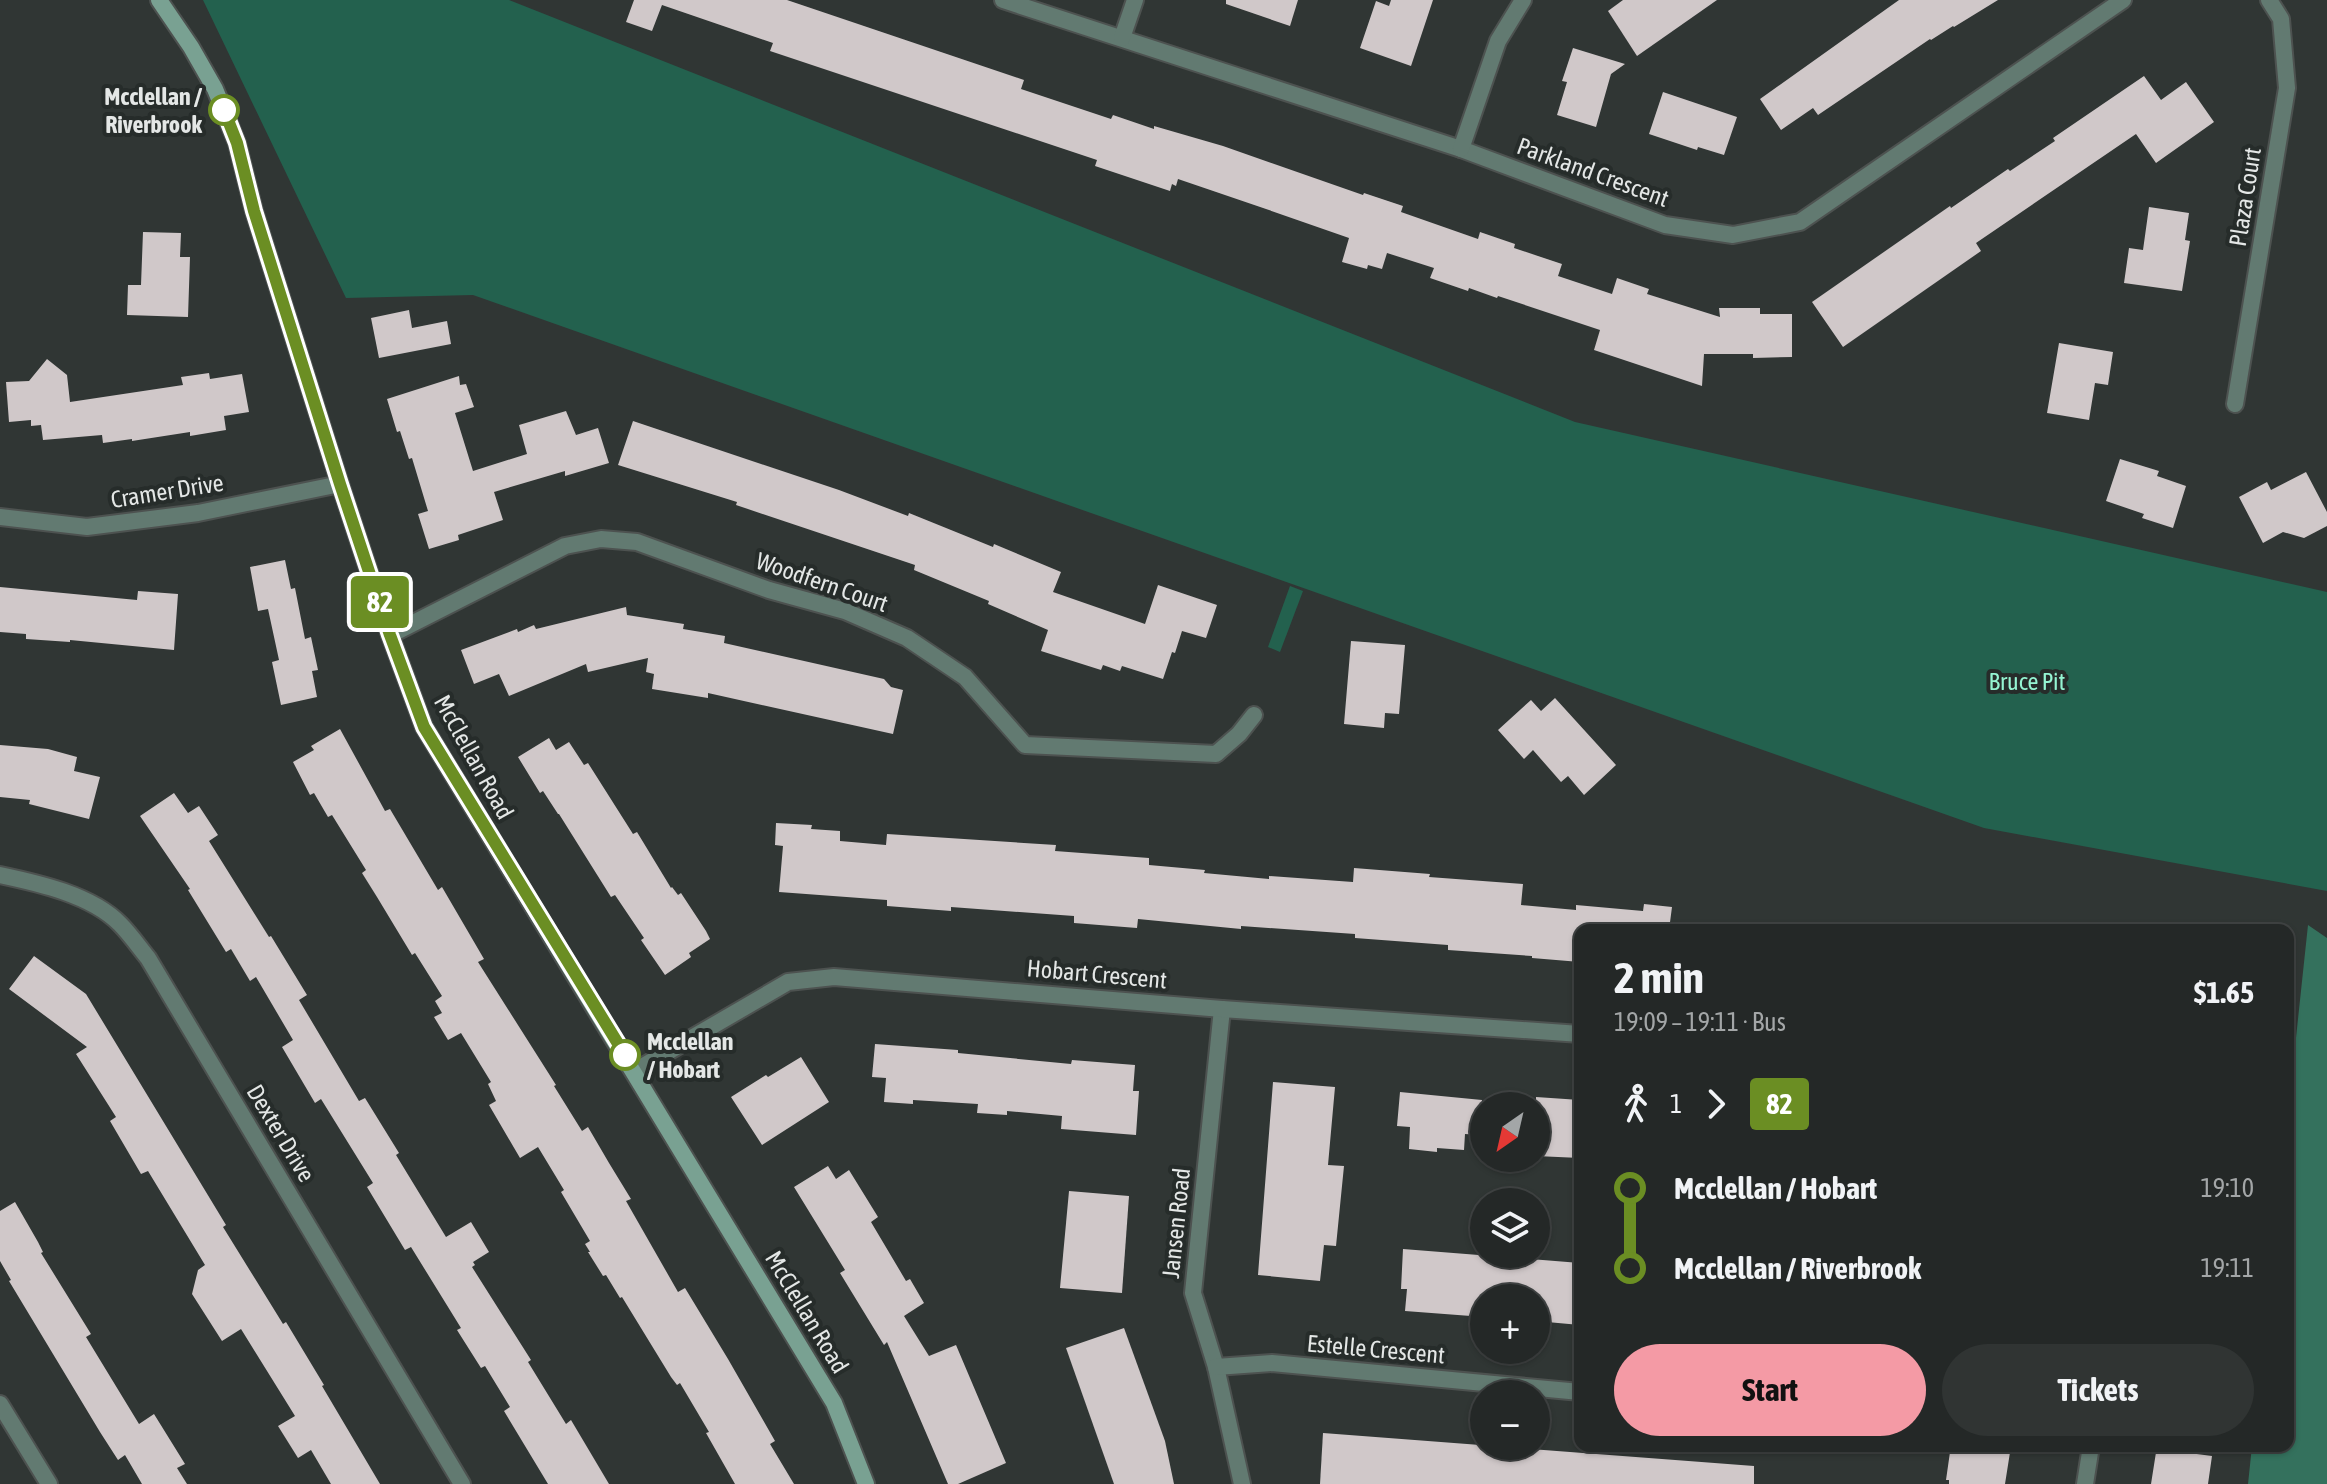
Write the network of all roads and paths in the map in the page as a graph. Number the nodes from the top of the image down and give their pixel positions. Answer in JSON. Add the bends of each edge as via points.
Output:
{"nodes":[{"id":1,"x":159,"y":0,"type":"edge"},
{"id":2,"x":1003,"y":0,"type":"edge"},
{"id":3,"x":1135,"y":0,"type":"edge"},
{"id":4,"x":1523,"y":0,"type":"edge"},
{"id":5,"x":2123,"y":0,"type":"edge"},
{"id":6,"x":2269,"y":0,"type":"edge"},
{"id":7,"x":1122,"y":38,"type":"junction"},
{"id":8,"x":1461,"y":149,"type":"junction"},
{"id":9,"x":2235,"y":404,"type":"dead end"},
{"id":10,"x":340,"y":484,"type":"junction"},
{"id":11,"x":0,"y":517,"type":"edge"},
{"id":12,"x":390,"y":635,"type":"junction"},
{"id":13,"x":1254,"y":715,"type":"dead end"},
{"id":14,"x":0,"y":875,"type":"edge"},
{"id":15,"x":1222,"y":1009,"type":"junction"},
{"id":16,"x":1574,"y":1034,"type":"edge"},
{"id":17,"x":635,"y":1071,"type":"junction"},
{"id":18,"x":1216,"y":1367,"type":"junction"},
{"id":19,"x":1574,"y":1391,"type":"edge"},
{"id":20,"x":0,"y":1404,"type":"edge"},
{"id":21,"x":2090,"y":1452,"type":"edge"},
{"id":22,"x":49,"y":1484,"type":"edge"},
{"id":23,"x":462,"y":1484,"type":"edge"},
{"id":24,"x":866,"y":1484,"type":"edge"},
{"id":25,"x":1242,"y":1484,"type":"edge"},
{"id":26,"x":2085,"y":1484,"type":"edge"}],
"edges":[{"from":1,"to":10,"type":"street","name":"McClellan Road","via":[[215,89],[237,143]]},
{"from":2,"to":7,"type":"street","name":"Parkland Crescent"},
{"from":3,"to":7,"type":"street"},
{"from":4,"to":8,"type":"street","via":[[1498,41]]},
{"from":5,"to":8,"type":"street","name":"Parkland Crescent","via":[[1800,222],[1733,235],[1665,225]]},
{"from":6,"to":9,"type":"street","name":"Plaza Court","via":[[2281,19],[2287,88]]},
{"from":7,"to":8,"type":"street","name":"Parkland Crescent"},
{"from":10,"to":11,"type":"street","name":"Cramer Drive","via":[[198,513],[87,527]]},
{"from":10,"to":12,"type":"street","name":"McClellan Road"},
{"from":12,"to":13,"type":"street","name":"Woodfern Court","via":[[565,546],[601,539],[637,542],[845,611],[907,638],[965,677],[1025,745],[1216,754]]},
{"from":12,"to":17,"type":"street","name":"McClellan Road","via":[[424,727]]},
{"from":14,"to":23,"type":"street","name":"Dexter Drive","via":[[94,905],[119,923],[148,958]]},
{"from":15,"to":16,"type":"street","name":"Hobart Crescent"},
{"from":15,"to":17,"type":"street","name":"Hobart Crescent","via":[[834,977],[788,982]]},
{"from":15,"to":18,"type":"street","name":"Jansen Road","via":[[1193,1293]]},
{"from":17,"to":24,"type":"street","name":"McClellan Road","via":[[834,1403]]},
{"from":18,"to":19,"type":"street","name":"Estelle Crescent","via":[[1272,1363]]},
{"from":18,"to":25,"type":"street","name":"Jansen Road"},
{"from":20,"to":22,"type":"street"},
{"from":21,"to":26,"type":"street"}]}
